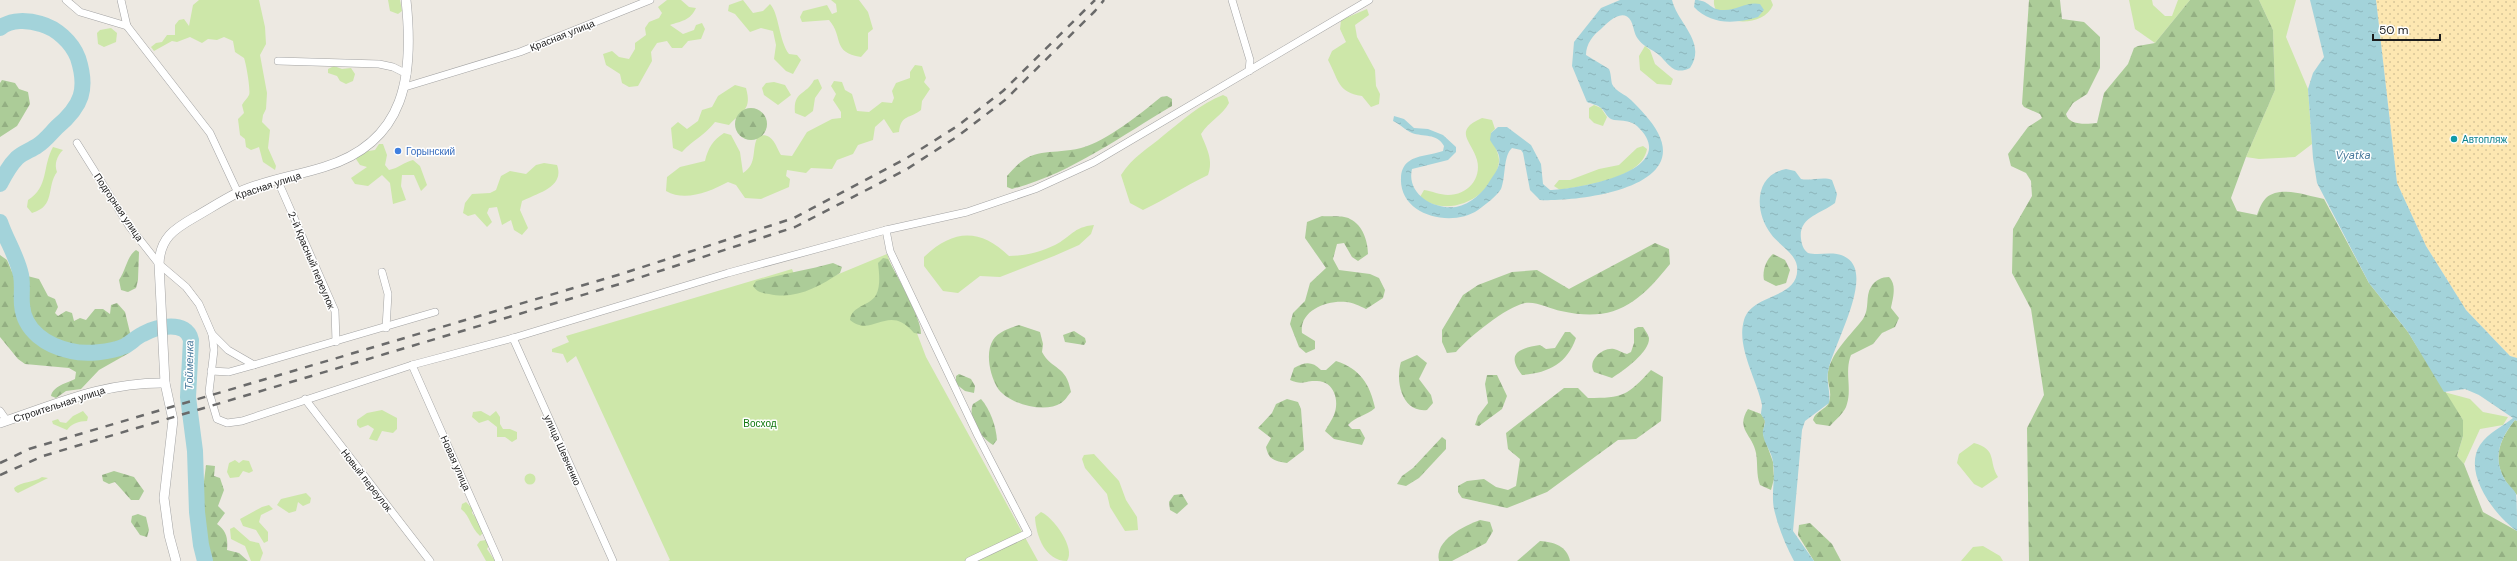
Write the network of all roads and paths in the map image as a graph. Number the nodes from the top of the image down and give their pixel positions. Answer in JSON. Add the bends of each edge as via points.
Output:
{"nodes":[{"id":1,"x":66,"y":0,"type":"edge"},
{"id":2,"x":121,"y":0,"type":"edge"},
{"id":3,"x":406,"y":0,"type":"edge"},
{"id":4,"x":650,"y":0,"type":"edge"},
{"id":5,"x":1232,"y":0,"type":"edge"},
{"id":6,"x":1369,"y":0,"type":"edge"},
{"id":7,"x":127,"y":26,"type":"junction"},
{"id":8,"x":278,"y":61,"type":"dead end"},
{"id":9,"x":1250,"y":71,"type":"junction"},
{"id":10,"x":407,"y":74,"type":"junction"},
{"id":11,"x":405,"y":87,"type":"junction"},
{"id":12,"x":77,"y":143,"type":"dead end"},
{"id":13,"x":277,"y":179,"type":"junction"},
{"id":14,"x":238,"y":193,"type":"junction"},
{"id":15,"x":886,"y":230,"type":"junction"},
{"id":16,"x":159,"y":264,"type":"junction"},
{"id":17,"x":382,"y":272,"type":"dead end"},
{"id":18,"x":435,"y":312,"type":"dead end"},
{"id":19,"x":386,"y":328,"type":"junction"},
{"id":20,"x":212,"y":334,"type":"junction"},
{"id":21,"x":512,"y":338,"type":"junction"},
{"id":22,"x":336,"y":342,"type":"junction"},
{"id":23,"x":254,"y":365,"type":"junction"},
{"id":24,"x":412,"y":365,"type":"junction"},
{"id":25,"x":211,"y":371,"type":"junction"},
{"id":26,"x":165,"y":383,"type":"junction"},
{"id":27,"x":305,"y":399,"type":"junction"},
{"id":28,"x":0,"y":410,"type":"edge"},
{"id":29,"x":4,"y":422,"type":"edge"},
{"id":30,"x":176,"y":561,"type":"edge"},
{"id":31,"x":430,"y":561,"type":"edge"},
{"id":32,"x":499,"y":561,"type":"edge"},
{"id":33,"x":613,"y":561,"type":"edge"},
{"id":34,"x":969,"y":561,"type":"edge"}],
"edges":[{"from":1,"to":7,"type":"street","via":[[80,12]]},
{"from":2,"to":7,"type":"street"},
{"from":3,"to":10,"type":"street","name":"Красная улица","via":[[410,51]]},
{"from":4,"to":11,"type":"street","name":"Красная улица","via":[[520,52]]},
{"from":5,"to":9,"type":"street","via":[[1250,60]]},
{"from":6,"to":9,"type":"street","name":"Подгорная улица"},
{"from":7,"to":14,"type":"street","via":[[210,133]]},
{"from":8,"to":10,"type":"street","via":[[379,64]]},
{"from":9,"to":15,"type":"street","name":"Подгорная улица","via":[[1094,162],[1035,189],[967,212]]},
{"from":10,"to":11,"type":"street","name":"Красная улица"},
{"from":11,"to":13,"type":"street","name":"Красная улица","via":[[393,116],[367,145],[325,167]]},
{"from":12,"to":16,"type":"street","name":"Подгорная улица","via":[[129,226]]},
{"from":13,"to":14,"type":"street","name":"Красная улица"},
{"from":13,"to":22,"type":"street","name":"2-й Красный переулок","via":[[335,311]]},
{"from":14,"to":16,"type":"street","name":"Красная улица","via":[[175,229],[166,238]]},
{"from":15,"to":21,"type":"street","name":"Подгорная улица","via":[[728,273]]},
{"from":15,"to":34,"type":"street","via":[[890,251],[978,436],[1028,533]]},
{"from":16,"to":20,"type":"street","name":"Подгорная улица","via":[[186,287],[199,304]]},
{"from":16,"to":26,"type":"street","name":"Красная улица"},
{"from":17,"to":19,"type":"street","via":[[388,294]]},
{"from":18,"to":19,"type":"street"},
{"from":19,"to":22,"type":"street"},
{"from":20,"to":23,"type":"street","via":[[228,350]]},
{"from":20,"to":25,"type":"street","name":"Подгорная улица","via":[[214,350]]},
{"from":21,"to":24,"type":"street","name":"Подгорная улица"},
{"from":21,"to":33,"type":"street","name":"улица Шевченко"},
{"from":22,"to":23,"type":"street"},
{"from":23,"to":25,"type":"street","via":[[229,372]]},
{"from":24,"to":27,"type":"street","name":"Подгорная улица"},
{"from":24,"to":32,"type":"street","name":"Новая улица"},
{"from":25,"to":27,"type":"street","name":"Подгорная улица","via":[[211,404],[217,419],[227,423],[242,421]]},
{"from":26,"to":29,"type":"street","name":"Строительная улица","via":[[124,384],[92,391]]},
{"from":26,"to":30,"type":"street","name":"Красная улица","via":[[173,420],[164,498],[169,535]]},
{"from":27,"to":31,"type":"street","name":"Новый переулок"},
{"from":28,"to":29,"type":"street"}]}
